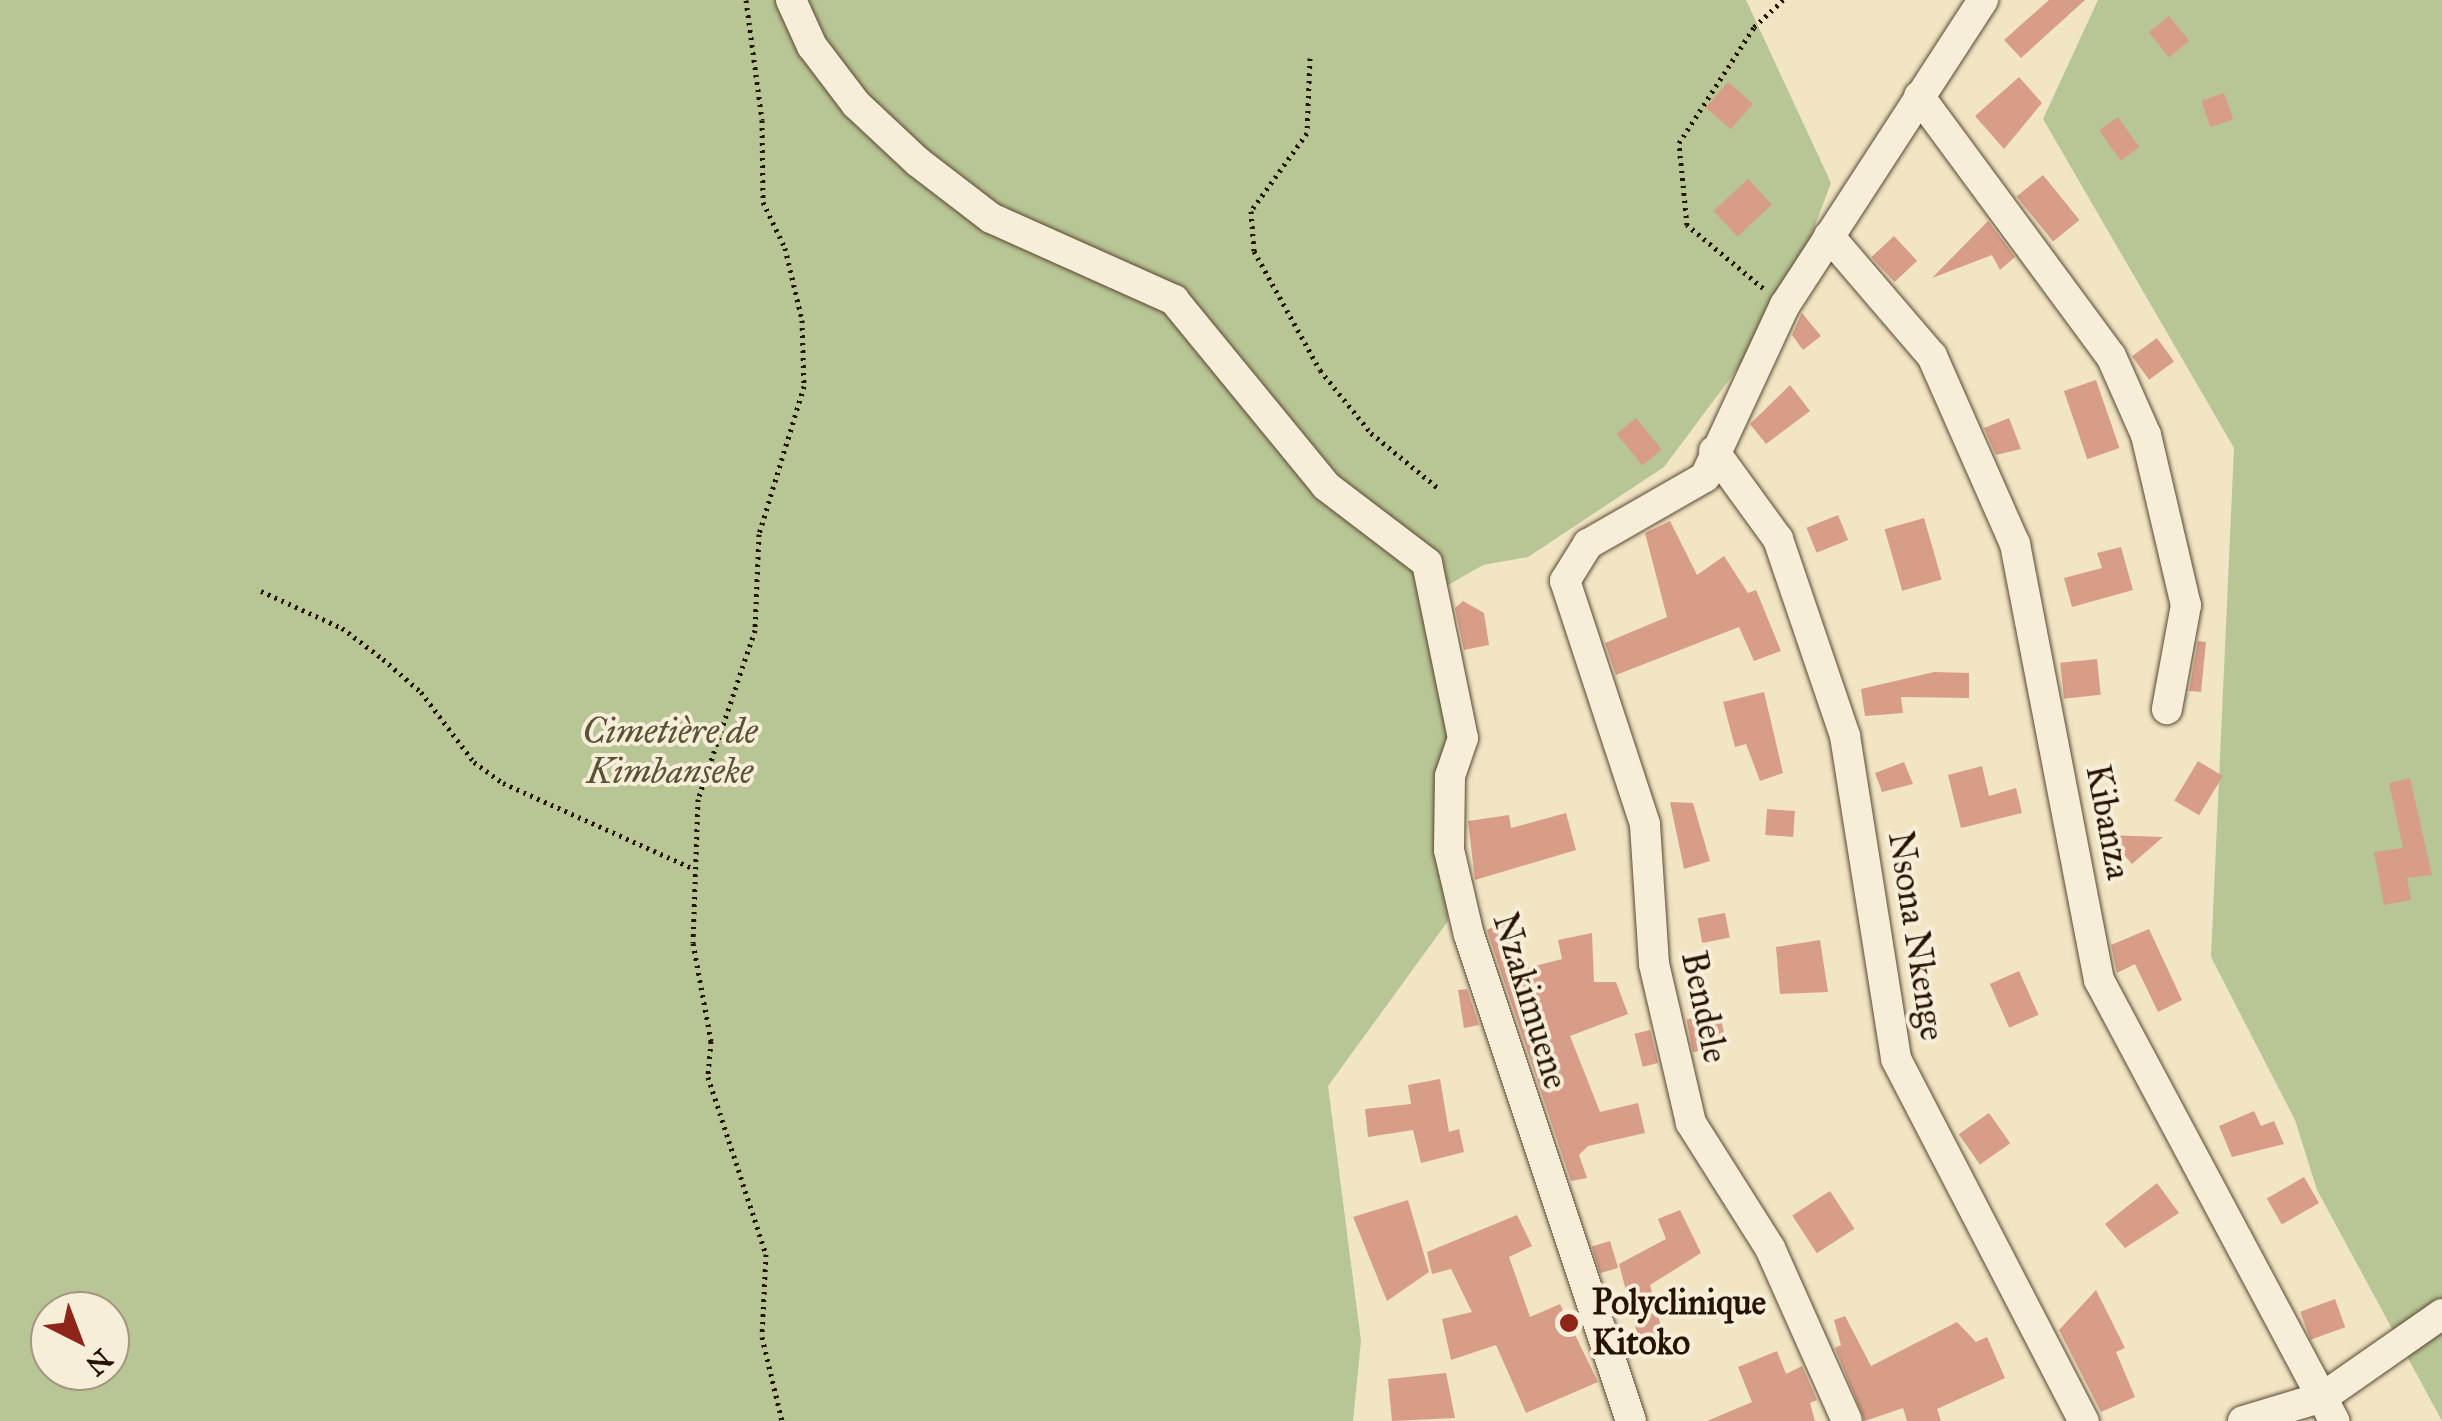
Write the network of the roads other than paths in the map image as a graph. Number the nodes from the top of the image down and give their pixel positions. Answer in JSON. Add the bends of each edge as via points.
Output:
{"nodes":[{"id":1,"x":792,"y":0,"type":"edge"},
{"id":2,"x":1983,"y":0,"type":"edge"},
{"id":3,"x":1919,"y":96,"type":"junction"},
{"id":4,"x":1829,"y":236,"type":"junction"},
{"id":5,"x":1714,"y":451,"type":"junction"},
{"id":6,"x":2167,"y":709,"type":"dead end"},
{"id":7,"x":2442,"y":1314,"type":"edge"},
{"id":8,"x":2329,"y":1409,"type":"edge"},
{"id":9,"x":1631,"y":1421,"type":"edge"},
{"id":10,"x":1847,"y":1421,"type":"edge"},
{"id":11,"x":2084,"y":1421,"type":"edge"},
{"id":12,"x":2243,"y":1421,"type":"edge"}],
"edges":[{"from":1,"to":9,"type":"street","name":"Nzakimuene","via":[[812,46],[856,104],[918,162],[991,218],[1174,300],[1326,486],[1427,562],[1463,738],[1450,776],[1449,850],[1469,936]]},
{"from":2,"to":3,"type":"street"},
{"from":3,"to":4,"type":"street"},
{"from":3,"to":6,"type":"street","via":[[2111,356],[2146,435],[2186,605]]},
{"from":4,"to":5,"type":"street","via":[[1785,306]]},
{"from":4,"to":8,"type":"street","name":"Kibanza","via":[[1932,356],[2015,544],[2099,980]]},
{"from":5,"to":10,"type":"street","name":"Bendele","via":[[1692,490],[1588,544],[1565,582],[1645,824],[1654,964],[1691,1123],[1770,1248]]},
{"from":5,"to":11,"type":"street","name":"Nsona Nkenge","via":[[1778,538],[1845,736],[1896,1058]]},
{"from":7,"to":8,"type":"street"},
{"from":8,"to":12,"type":"street"}]}
